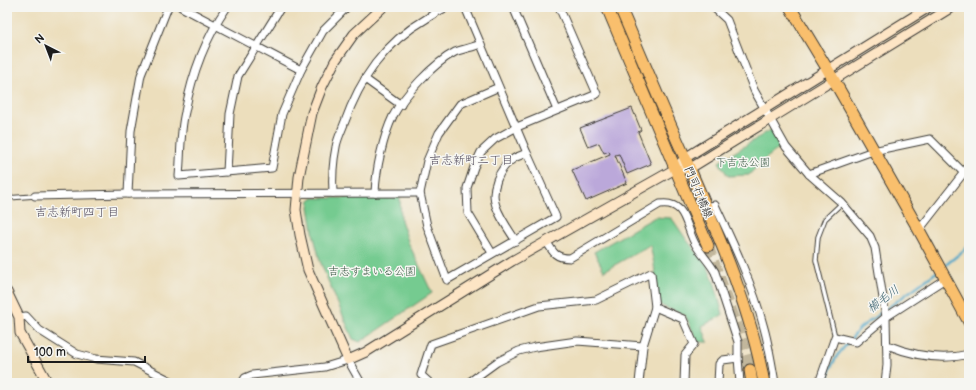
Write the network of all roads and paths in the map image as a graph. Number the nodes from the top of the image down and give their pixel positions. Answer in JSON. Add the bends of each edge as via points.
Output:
{"nodes":[{"id":1,"x":168,"y":7,"type":"edge"},
{"id":2,"x":181,"y":7,"type":"edge"},
{"id":3,"x":227,"y":7,"type":"edge"},
{"id":4,"x":281,"y":7,"type":"edge"},
{"id":5,"x":347,"y":7,"type":"edge"},
{"id":6,"x":383,"y":7,"type":"edge"},
{"id":7,"x":447,"y":7,"type":"edge"},
{"id":8,"x":465,"y":7,"type":"edge"},
{"id":9,"x":513,"y":7,"type":"edge"},
{"id":10,"x":559,"y":7,"type":"edge"},
{"id":11,"x":607,"y":7,"type":"edge"},
{"id":12,"x":620,"y":7,"type":"edge"},
{"id":13,"x":713,"y":7,"type":"edge"},
{"id":14,"x":790,"y":7,"type":"edge"},
{"id":15,"x":929,"y":7,"type":"edge"},
{"id":16,"x":952,"y":7,"type":"edge"},
{"id":17,"x":215,"y":24,"type":"junction"},
{"id":18,"x":481,"y":44,"type":"junction"},
{"id":19,"x":256,"y":46,"type":"junction"},
{"id":20,"x":301,"y":70,"type":"junction"},
{"id":21,"x":830,"y":75,"type":"junction"},
{"id":22,"x":365,"y":78,"type":"junction"},
{"id":23,"x":499,"y":86,"type":"junction"},
{"id":24,"x":401,"y":105,"type":"junction"},
{"id":25,"x":765,"y":109,"type":"junction"},
{"id":26,"x":557,"y":110,"type":"junction"},
{"id":27,"x":770,"y":119,"type":"junction"},
{"id":28,"x":517,"y":127,"type":"junction"},
{"id":29,"x":873,"y":151,"type":"junction"},
{"id":30,"x":527,"y":153,"type":"junction"},
{"id":31,"x":687,"y":163,"type":"junction"},
{"id":32,"x":969,"y":166,"type":"edge"},
{"id":33,"x":676,"y":169,"type":"junction"},
{"id":34,"x":227,"y":172,"type":"junction"},
{"id":35,"x":964,"y":172,"type":"junction"},
{"id":36,"x":809,"y":174,"type":"junction"},
{"id":37,"x":420,"y":192,"type":"junction"},
{"id":38,"x":297,"y":193,"type":"junction"},
{"id":39,"x":333,"y":193,"type":"junction"},
{"id":40,"x":374,"y":193,"type":"junction"},
{"id":41,"x":128,"y":194,"type":"junction"},
{"id":42,"x":35,"y":196,"type":"joint"},
{"id":43,"x":7,"y":198,"type":"edge"},
{"id":44,"x":842,"y":203,"type":"junction"},
{"id":45,"x":706,"y":206,"type":"junction"},
{"id":46,"x":919,"y":230,"type":"junction"},
{"id":47,"x":516,"y":241,"type":"junction"},
{"id":48,"x":547,"y":242,"type":"junction"},
{"id":49,"x":708,"y":246,"type":"tunnel mouth"},
{"id":50,"x":492,"y":253,"type":"junction"},
{"id":51,"x":945,"y":279,"type":"junction"},
{"id":52,"x":7,"y":292,"type":"edge"},
{"id":53,"x":656,"y":307,"type":"junction"},
{"id":54,"x":19,"y":317,"type":"junction"},
{"id":55,"x":886,"y":318,"type":"junction"},
{"id":56,"x":969,"y":322,"type":"edge"},
{"id":57,"x":835,"y":338,"type":"junction"},
{"id":58,"x":643,"y":346,"type":"junction"},
{"id":59,"x":887,"y":346,"type":"junction"},
{"id":60,"x":969,"y":354,"type":"edge"},
{"id":61,"x":738,"y":358,"type":"junction"},
{"id":62,"x":348,"y":360,"type":"junction"},
{"id":63,"x":750,"y":370,"type":"tunnel mouth"},
{"id":64,"x":48,"y":383,"type":"edge"},
{"id":65,"x":175,"y":383,"type":"edge"},
{"id":66,"x":242,"y":383,"type":"edge"},
{"id":67,"x":360,"y":383,"type":"edge"},
{"id":68,"x":430,"y":383,"type":"edge"},
{"id":69,"x":468,"y":383,"type":"edge"},
{"id":70,"x":639,"y":383,"type":"edge"},
{"id":71,"x":684,"y":383,"type":"edge"},
{"id":72,"x":718,"y":383,"type":"edge"},
{"id":73,"x":740,"y":383,"type":"edge"},
{"id":74,"x":752,"y":383,"type":"edge"},
{"id":75,"x":764,"y":383,"type":"edge"},
{"id":76,"x":775,"y":383,"type":"edge"},
{"id":77,"x":819,"y":383,"type":"edge"},
{"id":78,"x":885,"y":383,"type":"edge"}],
"edges":[{"from":1,"to":41,"type":"street","via":[[141,75],[131,131]]},
{"from":2,"to":17,"type":"street"},
{"from":3,"to":17,"type":"street"},
{"from":4,"to":19,"type":"street"},
{"from":5,"to":20,"type":"street","via":[[323,31]]},
{"from":6,"to":38,"type":"street","via":[[354,34],[322,87],[312,114]]},
{"from":7,"to":22,"type":"street","via":[[403,34],[381,54]]},
{"from":8,"to":18,"type":"street"},
{"from":9,"to":26,"type":"street"},
{"from":10,"to":26,"type":"street","via":[[597,94]]},
{"from":11,"to":33,"type":"main road","name":"門司行橋線"},
{"from":12,"to":31,"type":"main road","name":"門司行橋線"},
{"from":13,"to":25,"type":"street","via":[[727,20],[754,90]]},
{"from":14,"to":21,"type":"main road"},
{"from":15,"to":21,"type":"street"},
{"from":16,"to":21,"type":"street"},
{"from":17,"to":19,"type":"street"},
{"from":17,"to":34,"type":"street","via":[[196,67],[184,113],[179,176]]},
{"from":18,"to":23,"type":"street"},
{"from":18,"to":24,"type":"street","via":[[455,52],[430,70]]},
{"from":19,"to":20,"type":"street"},
{"from":19,"to":34,"type":"street","via":[[238,76],[230,114]]},
{"from":20,"to":34,"type":"street","via":[[282,114],[272,168]]},
{"from":21,"to":25,"type":"street"},
{"from":21,"to":27,"type":"street"},
{"from":21,"to":29,"type":"main road"},
{"from":22,"to":24,"type":"street"},
{"from":22,"to":39,"type":"street","via":[[349,110],[336,147]]},
{"from":23,"to":28,"type":"street"},
{"from":23,"to":37,"type":"street","via":[[460,104],[439,133],[426,161]]},
{"from":24,"to":40,"type":"street","via":[[383,144]]},
{"from":25,"to":27,"type":"street"},
{"from":25,"to":31,"type":"street"},
{"from":26,"to":28,"type":"street"},
{"from":27,"to":31,"type":"street"},
{"from":27,"to":36,"type":"street","via":[[786,147]]},
{"from":28,"to":30,"type":"street"},
{"from":28,"to":50,"type":"street","via":[[495,139],[481,152],[467,188],[468,213]]},
{"from":29,"to":35,"type":"street","via":[[930,139]]},
{"from":29,"to":36,"type":"street"},
{"from":29,"to":46,"type":"main road"},
{"from":30,"to":47,"type":"street","via":[[513,159],[503,168],[494,193],[495,205]]},
{"from":30,"to":47,"type":"street","via":[[556,217]]},
{"from":31,"to":33,"type":"street"},
{"from":31,"to":45,"type":"main road","name":"門司行橋線"},
{"from":32,"to":35,"type":"street"},
{"from":33,"to":48,"type":"street"},
{"from":33,"to":49,"type":"main road","name":"門司行橋線"},
{"from":35,"to":46,"type":"street"},
{"from":36,"to":44,"type":"street"},
{"from":37,"to":40,"type":"street"},
{"from":37,"to":50,"type":"street","via":[[427,226],[447,280]]},
{"from":38,"to":39,"type":"street"},
{"from":38,"to":41,"type":"street"},
{"from":38,"to":62,"type":"street","via":[[296,210],[308,270]]},
{"from":39,"to":40,"type":"street"},
{"from":41,"to":42,"type":"street"},
{"from":42,"to":43,"type":"lane"},
{"from":44,"to":55,"type":"street","via":[[870,236],[875,248]]},
{"from":44,"to":57,"type":"lane","via":[[825,219],[818,237],[816,260]]},
{"from":45,"to":75,"type":"main road","name":"門司行橋線","via":[[746,311]]},
{"from":45,"to":76,"type":"street","via":[[715,205],[747,277],[764,327]]},
{"from":46,"to":51,"type":"main road"},
{"from":47,"to":50,"type":"street"},
{"from":48,"to":61,"type":"street","via":[[554,254],[570,258],[660,204],[676,206],[682,213],[696,246],[715,272],[738,342]]},
{"from":48,"to":62,"type":"street","via":[[366,352]]},
{"from":51,"to":55,"type":"street"},
{"from":51,"to":56,"type":"main road"},
{"from":52,"to":54,"type":"street"},
{"from":53,"to":58,"type":"street"},
{"from":53,"to":68,"type":"street","via":[[651,273],[596,300],[539,306],[431,344],[421,375]]},
{"from":53,"to":71,"type":"street","via":[[683,319],[694,344],[685,355]]},
{"from":54,"to":64,"type":"street","via":[[20,333]]},
{"from":54,"to":65,"type":"street","via":[[26,316],[39,330],[77,354],[96,359],[134,362]]},
{"from":55,"to":57,"type":"street","via":[[856,342]]},
{"from":55,"to":59,"type":"street"},
{"from":57,"to":77,"type":"street"},
{"from":58,"to":69,"type":"street","via":[[577,341],[535,347],[519,351],[497,362]]},
{"from":58,"to":70,"type":"street"},
{"from":59,"to":60,"type":"street","via":[[926,356]]},
{"from":59,"to":78,"type":"street"},
{"from":61,"to":72,"type":"street","via":[[723,360],[719,364]]},
{"from":61,"to":73,"type":"street"},
{"from":62,"to":66,"type":"street","via":[[325,367],[252,374]]},
{"from":62,"to":67,"type":"street"},
{"from":63,"to":74,"type":"main road"}]}
